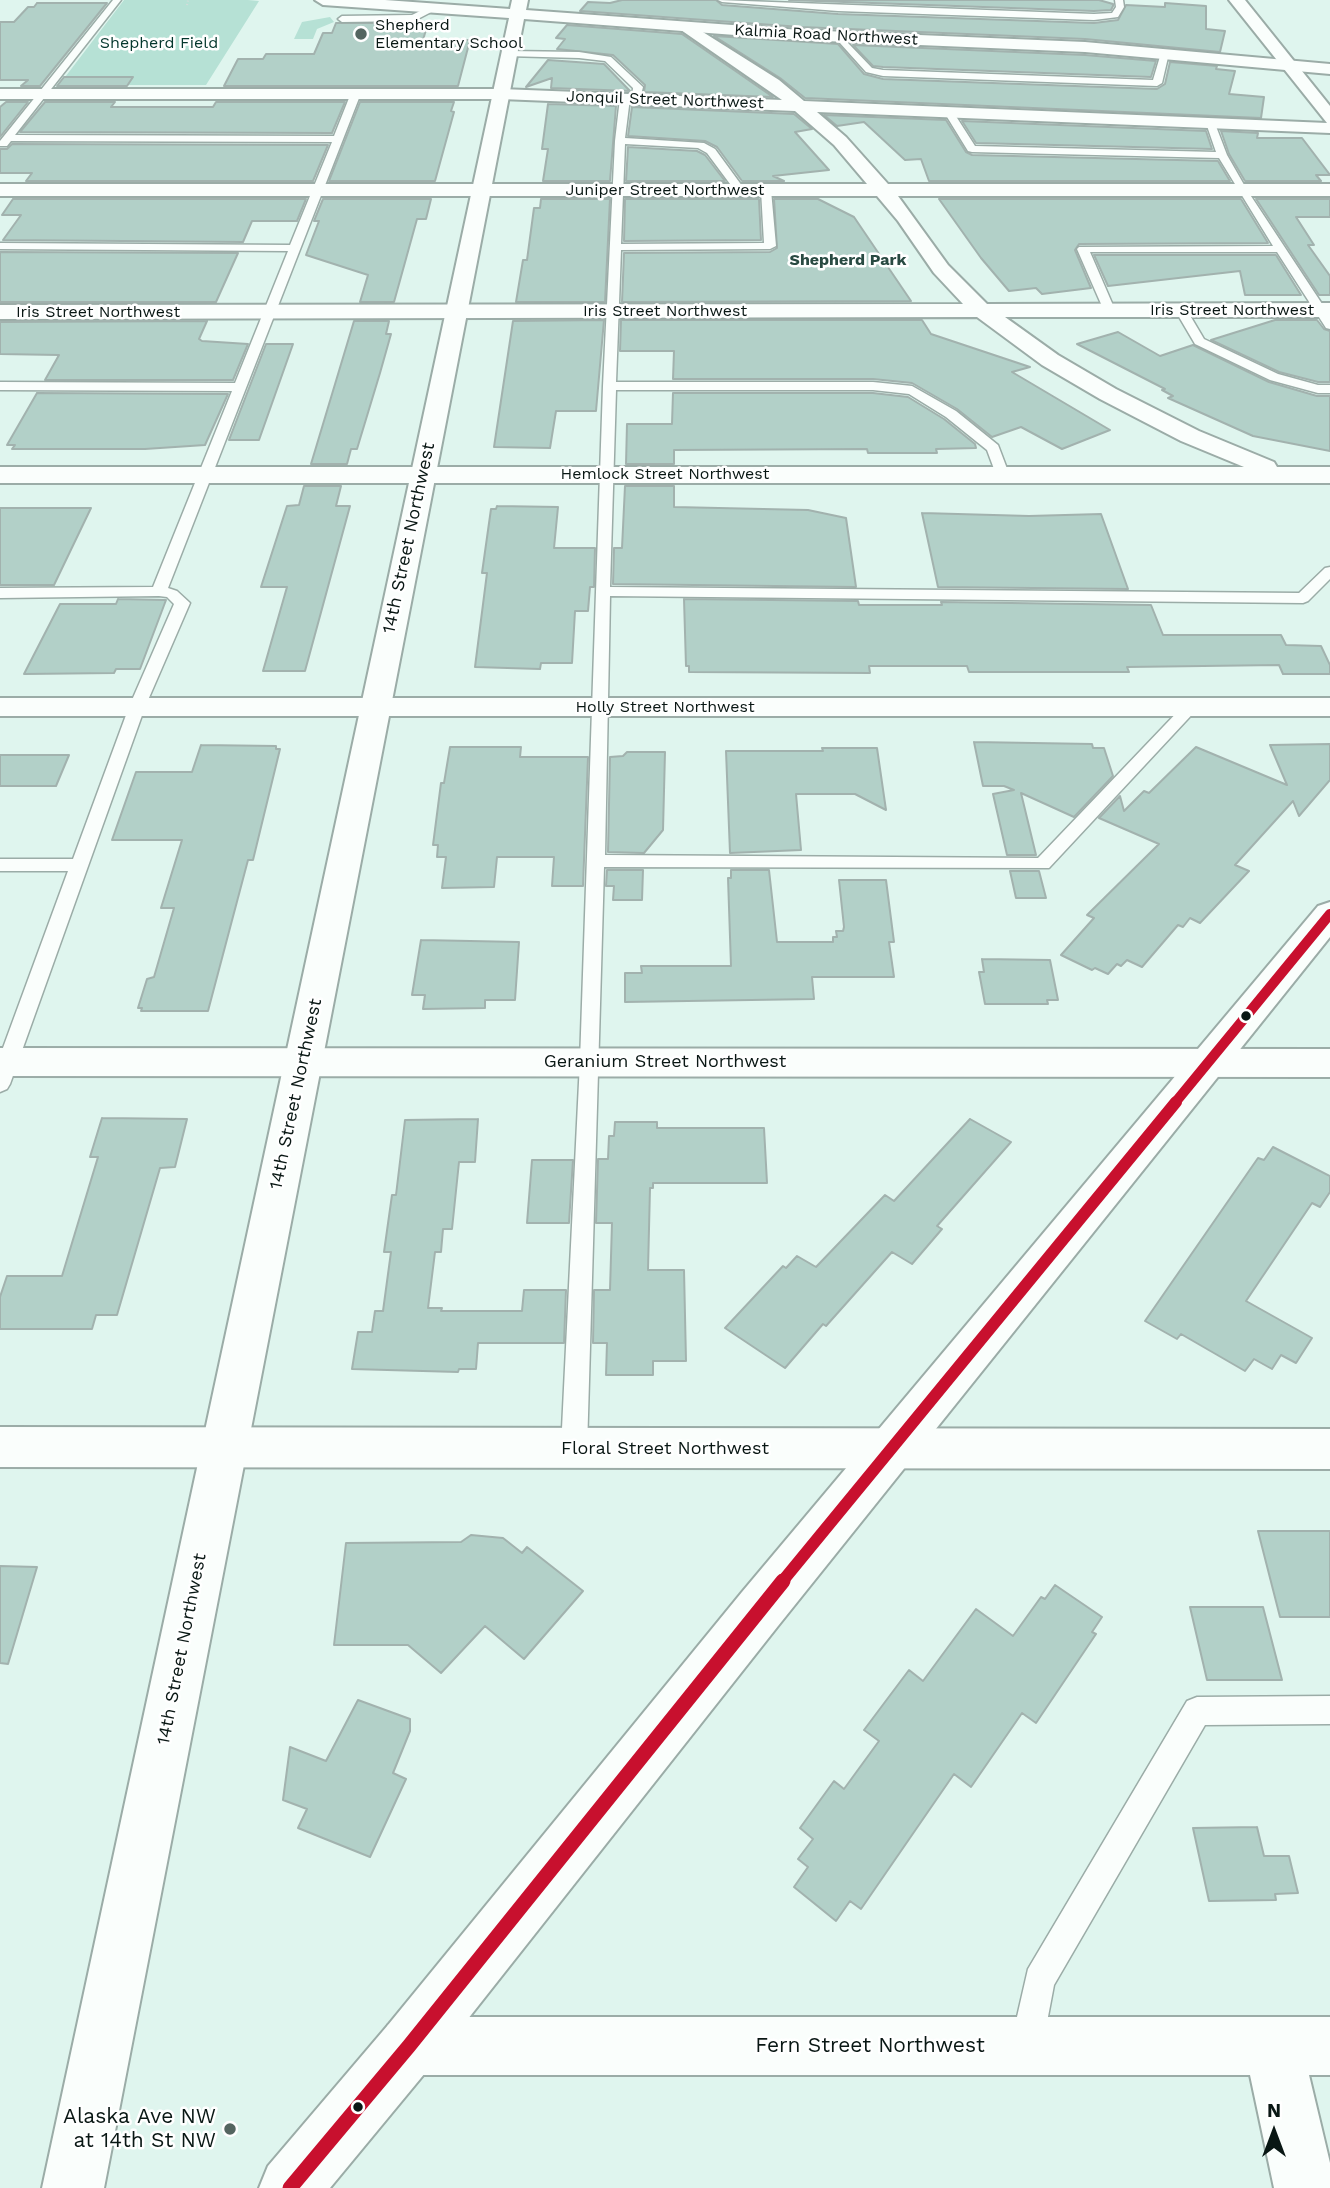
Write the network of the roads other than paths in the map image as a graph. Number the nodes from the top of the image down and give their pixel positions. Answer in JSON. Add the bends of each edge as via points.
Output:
{"nodes":[{"id":1,"x":117,"y":0,"type":"edge"},
{"id":2,"x":323,"y":0,"type":"edge"},
{"id":3,"x":722,"y":0,"type":"edge"},
{"id":4,"x":1119,"y":0,"type":"edge"},
{"id":5,"x":1237,"y":0,"type":"edge"},
{"id":6,"x":518,"y":7,"type":"edge"},
{"id":7,"x":432,"y":8,"type":"junction"},
{"id":8,"x":342,"y":19,"type":"dead end"},
{"id":9,"x":687,"y":27,"type":"junction"},
{"id":10,"x":845,"y":38,"type":"junction"},
{"id":11,"x":1165,"y":53,"type":"junction"},
{"id":12,"x":509,"y":54,"type":"junction"},
{"id":13,"x":1286,"y":65,"type":"junction"},
{"id":14,"x":1330,"y":69,"type":"edge"},
{"id":15,"x":43,"y":93,"type":"junction"},
{"id":16,"x":356,"y":93,"type":"junction"},
{"id":17,"x":0,"y":94,"type":"edge"},
{"id":18,"x":500,"y":94,"type":"junction"},
{"id":19,"x":630,"y":98,"type":"junction"},
{"id":20,"x":801,"y":106,"type":"junction"},
{"id":21,"x":949,"y":112,"type":"junction"},
{"id":22,"x":1329,"y":117,"type":"edge"},
{"id":23,"x":1211,"y":123,"type":"junction"},
{"id":24,"x":8,"y":138,"type":"junction"},
{"id":25,"x":337,"y":139,"type":"junction"},
{"id":26,"x":620,"y":141,"type":"junction"},
{"id":27,"x":0,"y":149,"type":"edge"},
{"id":28,"x":1222,"y":155,"type":"junction"},
{"id":29,"x":0,"y":190,"type":"edge"},
{"id":30,"x":317,"y":190,"type":"junction"},
{"id":31,"x":481,"y":190,"type":"junction"},
{"id":32,"x":619,"y":190,"type":"junction"},
{"id":33,"x":740,"y":190,"type":"junction"},
{"id":34,"x":766,"y":190,"type":"junction"},
{"id":35,"x":884,"y":190,"type":"junction"},
{"id":36,"x":1242,"y":190,"type":"junction"},
{"id":37,"x":1330,"y":190,"type":"edge"},
{"id":38,"x":0,"y":246,"type":"edge"},
{"id":39,"x":616,"y":247,"type":"junction"},
{"id":40,"x":294,"y":248,"type":"junction"},
{"id":41,"x":1281,"y":249,"type":"junction"},
{"id":42,"x":981,"y":310,"type":"junction"},
{"id":43,"x":1109,"y":310,"type":"junction"},
{"id":44,"x":1181,"y":310,"type":"junction"},
{"id":45,"x":456,"y":311,"type":"junction"},
{"id":46,"x":613,"y":311,"type":"junction"},
{"id":47,"x":0,"y":312,"type":"edge"},
{"id":48,"x":271,"y":312,"type":"junction"},
{"id":49,"x":1327,"y":315,"type":"edge"},
{"id":50,"x":0,"y":386,"type":"edge"},
{"id":51,"x":610,"y":386,"type":"junction"},
{"id":52,"x":241,"y":387,"type":"junction"},
{"id":53,"x":1330,"y":389,"type":"edge"},
{"id":54,"x":422,"y":474,"type":"junction"},
{"id":55,"x":606,"y":474,"type":"junction"},
{"id":56,"x":1002,"y":474,"type":"junction"},
{"id":57,"x":0,"y":475,"type":"edge"},
{"id":58,"x":206,"y":475,"type":"junction"},
{"id":59,"x":1284,"y":475,"type":"junction"},
{"id":60,"x":1330,"y":475,"type":"edge"},
{"id":61,"x":1330,"y":491,"type":"edge"},
{"id":62,"x":1330,"y":571,"type":"edge"},
{"id":63,"x":159,"y":591,"type":"junction"},
{"id":64,"x":603,"y":592,"type":"junction"},
{"id":65,"x":0,"y":593,"type":"edge"},
{"id":66,"x":0,"y":707,"type":"edge"},
{"id":67,"x":138,"y":707,"type":"junction"},
{"id":68,"x":374,"y":707,"type":"junction"},
{"id":69,"x":600,"y":707,"type":"junction"},
{"id":70,"x":1191,"y":707,"type":"junction"},
{"id":71,"x":1330,"y":707,"type":"edge"},
{"id":72,"x":596,"y":862,"type":"junction"},
{"id":73,"x":0,"y":865,"type":"edge"},
{"id":74,"x":80,"y":865,"type":"junction"},
{"id":75,"x":1330,"y":914,"type":"edge"},
{"id":76,"x":302,"y":1062,"type":"junction"},
{"id":77,"x":590,"y":1062,"type":"junction"},
{"id":78,"x":1209,"y":1063,"type":"junction"},
{"id":79,"x":1330,"y":1063,"type":"edge"},
{"id":80,"x":3,"y":1069,"type":"edge"},
{"id":81,"x":0,"y":1447,"type":"edge"},
{"id":82,"x":892,"y":1448,"type":"junction"},
{"id":83,"x":222,"y":1449,"type":"junction"},
{"id":84,"x":574,"y":1449,"type":"junction"},
{"id":85,"x":1330,"y":1449,"type":"edge"},
{"id":86,"x":1330,"y":1710,"type":"edge"},
{"id":87,"x":409,"y":2046,"type":"junction"},
{"id":88,"x":1027,"y":2046,"type":"junction"},
{"id":89,"x":1302,"y":2046,"type":"edge"},
{"id":90,"x":73,"y":2188,"type":"edge"},
{"id":91,"x":290,"y":2188,"type":"edge"},
{"id":92,"x":1305,"y":2188,"type":"edge"}],
"edges":[{"from":1,"to":15,"type":"lane"},
{"from":2,"to":7,"type":"street","name":"Kalmia Road Northwest"},
{"from":3,"to":4,"type":"lane","via":[[1094,17],[1115,15]]},
{"from":5,"to":13,"type":"street"},
{"from":6,"to":7,"type":"street","name":"Kalmia Road Northwest"},
{"from":6,"to":9,"type":"street","name":"Kalmia Road Northwest"},
{"from":6,"to":12,"type":"street","name":"14th Street Northwest"},
{"from":7,"to":8,"type":"lane","via":[[414,18]]},
{"from":9,"to":10,"type":"street","name":"Kalmia Road Northwest"},
{"from":9,"to":20,"type":"street"},
{"from":10,"to":11,"type":"street","name":"Kalmia Road Northwest"},
{"from":10,"to":11,"type":"lane","via":[[844,43],[869,70],[883,73],[1157,83]]},
{"from":11,"to":13,"type":"street","name":"Kalmia Road Northwest"},
{"from":12,"to":18,"type":"street","name":"14th Street Northwest"},
{"from":12,"to":19,"type":"lane","via":[[608,59],[638,87]]},
{"from":13,"to":14,"type":"street","name":"Kalmia Road Northwest"},
{"from":13,"to":22,"type":"street"},
{"from":15,"to":16,"type":"street","name":"Jonquil Street Northwest"},
{"from":15,"to":17,"type":"street","name":"Jonquil Street Northwest"},
{"from":15,"to":24,"type":"lane"},
{"from":16,"to":18,"type":"street","name":"Jonquil Street Northwest"},
{"from":16,"to":25,"type":"lane"},
{"from":18,"to":19,"type":"street","name":"Jonquil Street Northwest"},
{"from":18,"to":31,"type":"street","name":"14th Street Northwest"},
{"from":19,"to":20,"type":"street","name":"Jonquil Street Northwest"},
{"from":19,"to":26,"type":"lane"},
{"from":20,"to":21,"type":"street","name":"Jonquil Street Northwest"},
{"from":20,"to":35,"type":"street"},
{"from":21,"to":23,"type":"street","name":"Jonquil Street Northwest"},
{"from":21,"to":28,"type":"lane","via":[[972,149]]},
{"from":22,"to":23,"type":"street","name":"Jonquil Street Northwest"},
{"from":23,"to":28,"type":"lane"},
{"from":24,"to":25,"type":"lane"},
{"from":24,"to":27,"type":"lane"},
{"from":25,"to":30,"type":"lane"},
{"from":26,"to":32,"type":"lane"},
{"from":26,"to":33,"type":"lane","via":[[700,145],[711,151]]},
{"from":28,"to":36,"type":"lane"},
{"from":29,"to":30,"type":"street","name":"Juniper Street Northwest"},
{"from":30,"to":31,"type":"street","name":"Juniper Street Northwest"},
{"from":30,"to":40,"type":"lane"},
{"from":31,"to":32,"type":"street","name":"Juniper Street Northwest"},
{"from":31,"to":45,"type":"street","name":"14th Street Northwest"},
{"from":32,"to":33,"type":"street","name":"Juniper Street Northwest"},
{"from":32,"to":39,"type":"lane"},
{"from":33,"to":34,"type":"street","name":"Juniper Street Northwest"},
{"from":34,"to":35,"type":"street","name":"Juniper Street Northwest"},
{"from":34,"to":39,"type":"lane","via":[[770,247]]},
{"from":35,"to":36,"type":"street","name":"Juniper Street Northwest"},
{"from":35,"to":42,"type":"street","via":[[941,269]]},
{"from":36,"to":37,"type":"street","name":"Juniper Street Northwest"},
{"from":36,"to":41,"type":"lane"},
{"from":38,"to":40,"type":"lane"},
{"from":39,"to":46,"type":"lane"},
{"from":40,"to":48,"type":"lane"},
{"from":41,"to":43,"type":"lane","via":[[1083,249]]},
{"from":41,"to":49,"type":"lane"},
{"from":42,"to":43,"type":"street","name":"Iris Street Northwest"},
{"from":42,"to":46,"type":"street","name":"Iris Street Northwest"},
{"from":42,"to":59,"type":"street","via":[[1057,364],[1123,403]]},
{"from":43,"to":44,"type":"street","name":"Iris Street Northwest"},
{"from":44,"to":49,"type":"street","name":"Iris Street Northwest"},
{"from":44,"to":53,"type":"lane","via":[[1199,341],[1274,377]]},
{"from":45,"to":46,"type":"street","name":"Iris Street Northwest"},
{"from":45,"to":48,"type":"street","name":"Iris Street Northwest"},
{"from":45,"to":54,"type":"street","name":"14th Street Northwest"},
{"from":46,"to":51,"type":"lane"},
{"from":47,"to":48,"type":"street","name":"Iris Street Northwest"},
{"from":48,"to":52,"type":"lane"},
{"from":50,"to":52,"type":"lane"},
{"from":51,"to":55,"type":"lane"},
{"from":51,"to":56,"type":"lane","via":[[912,390],[993,448]]},
{"from":52,"to":58,"type":"lane"},
{"from":54,"to":55,"type":"street","name":"Hemlock Street Northwest"},
{"from":54,"to":58,"type":"street","name":"Hemlock Street Northwest"},
{"from":54,"to":68,"type":"street","name":"14th Street Northwest"},
{"from":55,"to":56,"type":"street","name":"Hemlock Street Northwest"},
{"from":55,"to":64,"type":"lane"},
{"from":56,"to":59,"type":"street","name":"Hemlock Street Northwest"},
{"from":57,"to":58,"type":"street","name":"Hemlock Street Northwest"},
{"from":58,"to":63,"type":"lane"},
{"from":59,"to":60,"type":"street","name":"Hemlock Street Northwest"},
{"from":59,"to":61,"type":"street"},
{"from":62,"to":64,"type":"lane","via":[[1303,598]]},
{"from":63,"to":65,"type":"lane"},
{"from":63,"to":67,"type":"lane","via":[[182,603]]},
{"from":64,"to":69,"type":"lane"},
{"from":66,"to":67,"type":"street","name":"Holly Street Northwest"},
{"from":67,"to":68,"type":"street","name":"Holly Street Northwest"},
{"from":67,"to":74,"type":"lane"},
{"from":68,"to":69,"type":"street","name":"Holly Street Northwest"},
{"from":68,"to":76,"type":"street","name":"14th Street Northwest"},
{"from":69,"to":70,"type":"street","name":"Holly Street Northwest"},
{"from":69,"to":72,"type":"lane"},
{"from":70,"to":71,"type":"street","name":"Holly Street Northwest"},
{"from":70,"to":72,"type":"lane","via":[[1043,864]]},
{"from":72,"to":77,"type":"lane"},
{"from":73,"to":74,"type":"lane"},
{"from":74,"to":80,"type":"lane"},
{"from":75,"to":78,"type":"street"},
{"from":76,"to":77,"type":"street","name":"Geranium Street Northwest"},
{"from":76,"to":80,"type":"street","name":"Geranium Street Northwest"},
{"from":76,"to":83,"type":"street","name":"14th Street Northwest"},
{"from":77,"to":78,"type":"street","name":"Geranium Street Northwest"},
{"from":77,"to":84,"type":"lane"},
{"from":78,"to":79,"type":"street","name":"Geranium Street Northwest"},
{"from":78,"to":82,"type":"street"},
{"from":81,"to":83,"type":"street","name":"Floral Street Northwest"},
{"from":82,"to":84,"type":"street","name":"Floral Street Northwest"},
{"from":82,"to":85,"type":"street","name":"Floral Street Northwest"},
{"from":82,"to":87,"type":"street"},
{"from":83,"to":84,"type":"street","name":"Floral Street Northwest"},
{"from":83,"to":90,"type":"street","name":"14th Street Northwest"},
{"from":86,"to":88,"type":"lane","via":[[1198,1711],[1039,1980]]},
{"from":87,"to":88,"type":"street","name":"Fern Street Northwest"},
{"from":87,"to":91,"type":"street"},
{"from":88,"to":89,"type":"street","name":"Fern Street Northwest"},
{"from":89,"to":92,"type":"street"}]}
